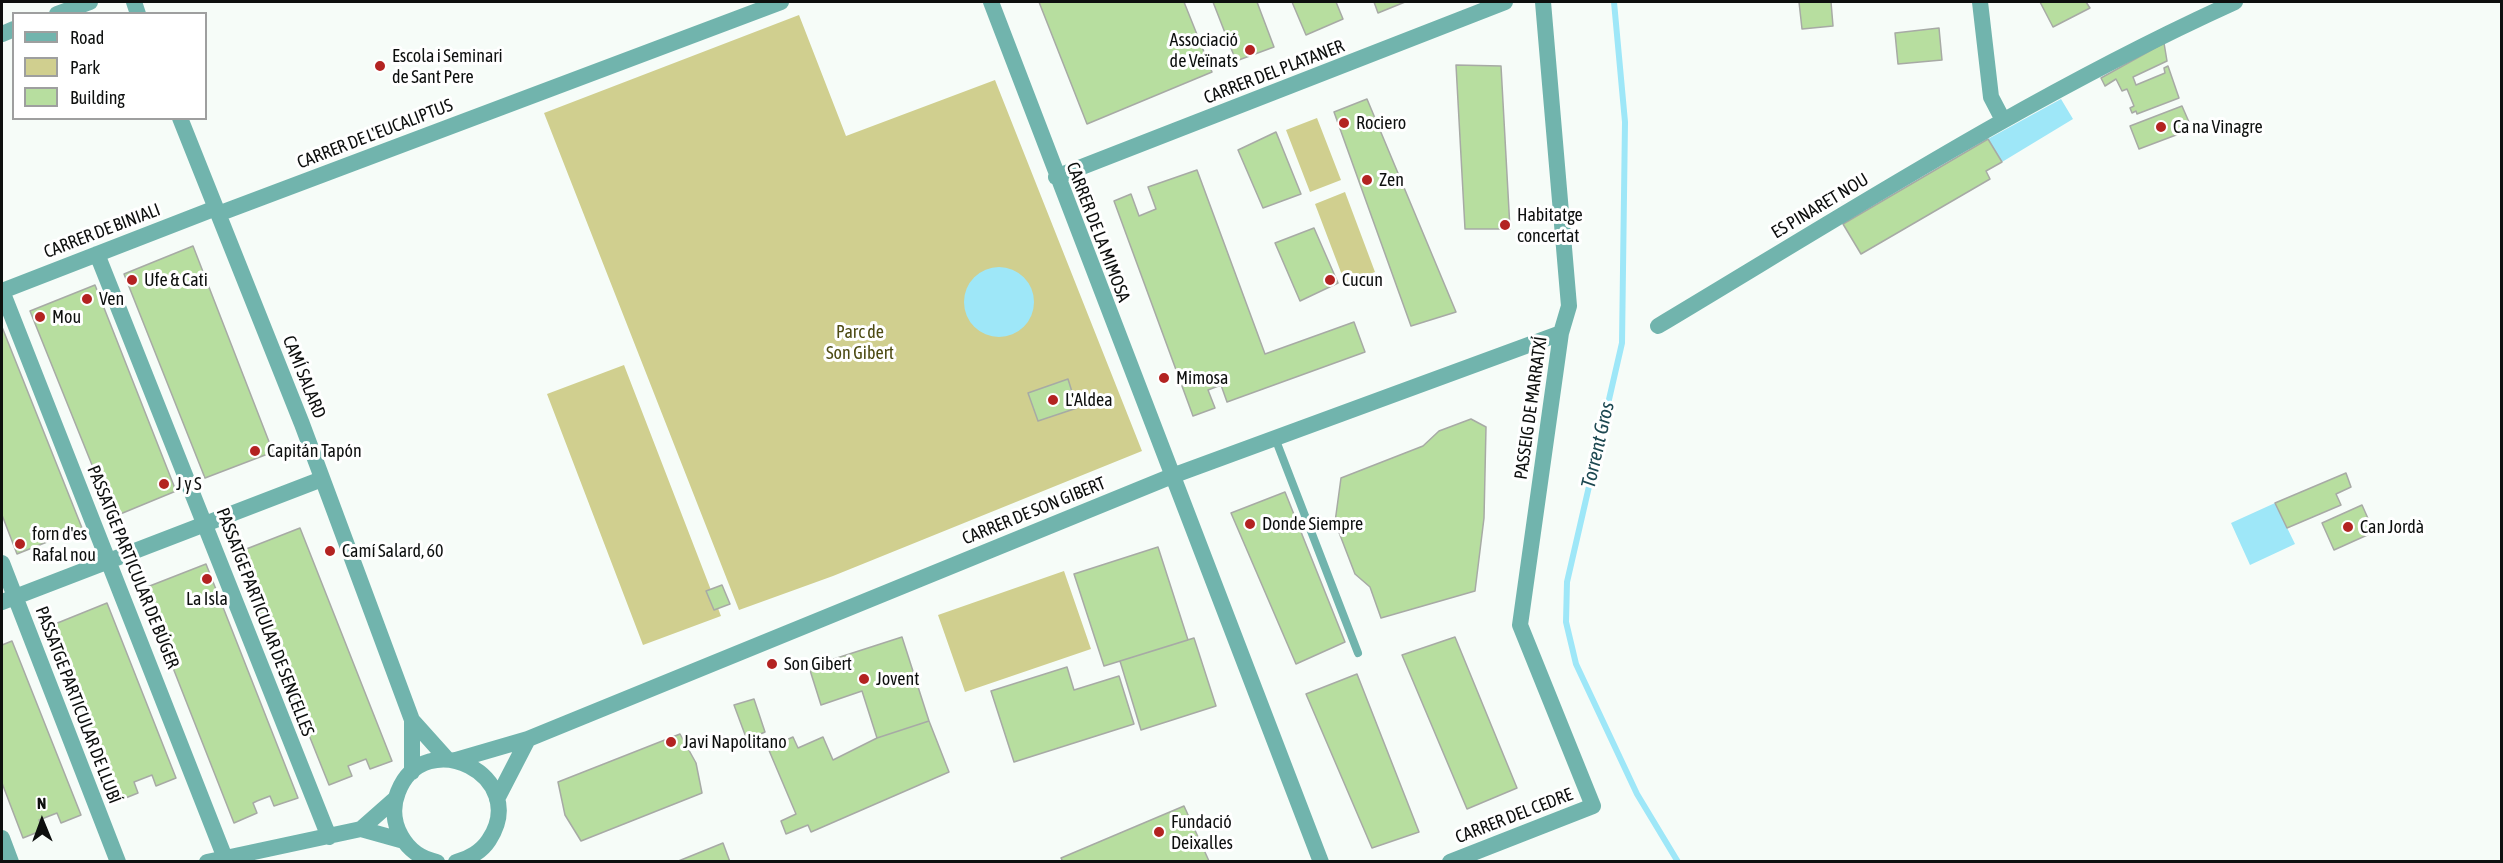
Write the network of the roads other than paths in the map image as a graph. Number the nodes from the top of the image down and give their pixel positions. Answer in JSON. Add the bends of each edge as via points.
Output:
{"nodes":[{"id":1,"x":90,"y":2,"type":"edge"},
{"id":2,"x":781,"y":2,"type":"edge"},
{"id":3,"x":991,"y":2,"type":"edge"},
{"id":4,"x":1505,"y":2,"type":"edge"},
{"id":5,"x":1544,"y":2,"type":"edge"},
{"id":6,"x":1980,"y":2,"type":"edge"},
{"id":7,"x":2235,"y":2,"type":"edge"},
{"id":8,"x":62,"y":12,"type":"edge"},
{"id":9,"x":181,"y":120,"type":"edge"},
{"id":10,"x":2003,"y":120,"type":"junction"},
{"id":11,"x":1056,"y":177,"type":"junction"},
{"id":12,"x":217,"y":211,"type":"junction"},
{"id":13,"x":97,"y":254,"type":"junction"},
{"id":14,"x":2,"y":291,"type":"edge"},
{"id":15,"x":1658,"y":326,"type":"dead end"},
{"id":16,"x":1561,"y":333,"type":"junction"},
{"id":17,"x":1275,"y":438,"type":"junction"},
{"id":18,"x":1172,"y":476,"type":"junction"},
{"id":19,"x":322,"y":478,"type":"junction"},
{"id":20,"x":206,"y":523,"type":"junction"},
{"id":21,"x":110,"y":560,"type":"junction"},
{"id":22,"x":2,"y":563,"type":"edge"},
{"id":23,"x":8,"y":599,"type":"edge"},
{"id":24,"x":1358,"y":653,"type":"dead end"},
{"id":25,"x":412,"y":720,"type":"junction"},
{"id":26,"x":528,"y":738,"type":"junction"},
{"id":27,"x":451,"y":759,"type":"junction"},
{"id":28,"x":412,"y":772,"type":"junction"},
{"id":29,"x":395,"y":799,"type":"junction"},
{"id":30,"x":497,"y":799,"type":"junction"},
{"id":31,"x":1593,"y":806,"type":"joint"},
{"id":32,"x":361,"y":829,"type":"junction"},
{"id":33,"x":329,"y":837,"type":"junction"},
{"id":34,"x":2,"y":838,"type":"edge"},
{"id":35,"x":404,"y":841,"type":"junction"},
{"id":36,"x":485,"y":853,"type":"edge"},
{"id":37,"x":225,"y":858,"type":"junction"},
{"id":38,"x":11,"y":861,"type":"edge"},
{"id":39,"x":118,"y":861,"type":"edge"},
{"id":40,"x":207,"y":861,"type":"edge"},
{"id":41,"x":433,"y":861,"type":"edge"},
{"id":42,"x":456,"y":861,"type":"edge"},
{"id":43,"x":1321,"y":861,"type":"edge"},
{"id":44,"x":1450,"y":861,"type":"edge"}],
"edges":[{"from":1,"to":8,"type":"street"},
{"from":2,"to":12,"type":"street","name":"CARRER DE L'EUCALIPTUS"},
{"from":3,"to":11,"type":"street","name":"CARRER DE LA MIMOSA"},
{"from":4,"to":11,"type":"street","name":"CARRER DEL PLATANER"},
{"from":5,"to":16,"type":"street","name":"PASSEIG DE MARRATXÍ","via":[[1569,306]]},
{"from":6,"to":10,"type":"street","via":[[1991,97]]},
{"from":7,"to":10,"type":"street","name":"ES PINARET NOU","via":[[2172,30]]},
{"from":9,"to":12,"type":"street","name":"CAMÍ SALARD"},
{"from":10,"to":15,"type":"street","name":"ES PINARET NOU"},
{"from":11,"to":18,"type":"street","name":"CARRER DE LA MIMOSA"},
{"from":12,"to":13,"type":"street","name":"CARRER DE BINIALI"},
{"from":12,"to":19,"type":"street","name":"CAMÍ SALARD"},
{"from":13,"to":14,"type":"street","name":"CARRER DE BINIALI"},
{"from":13,"to":20,"type":"street","name":"PASSATGE PARTICULAR DE SENCELLES"},
{"from":14,"to":21,"type":"street","name":"PASSATGE PARTICULAR DE BÚGER"},
{"from":16,"to":17,"type":"street","name":"CARRER DE SON GIBERT"},
{"from":16,"to":31,"type":"street","name":"PASSEIG DE MARRATXÍ","via":[[1520,625]]},
{"from":17,"to":18,"type":"street","name":"CARRER DE SON GIBERT"},
{"from":17,"to":24,"type":"lane"},
{"from":18,"to":26,"type":"street","name":"CARRER DE SON GIBERT"},
{"from":18,"to":43,"type":"street","name":"CARRER DE LA MIMOSA"},
{"from":19,"to":20,"type":"street"},
{"from":19,"to":25,"type":"street","name":"CAMÍ SALARD"},
{"from":20,"to":21,"type":"street"},
{"from":20,"to":33,"type":"street","name":"PASSATGE PARTICULAR DE SENCELLES"},
{"from":21,"to":23,"type":"street"},
{"from":21,"to":37,"type":"street","name":"PASSATGE PARTICULAR DE BÚGER"},
{"from":22,"to":23,"type":"street","name":"PASSATGE PARTICULAR DE LLUBÍ"},
{"from":23,"to":39,"type":"street","name":"PASSATGE PARTICULAR DE LLUBÍ"},
{"from":25,"to":27,"type":"street","name":"CAMÍ SALARD"},
{"from":25,"to":28,"type":"street","name":"CAMÍ SALARD"},
{"from":26,"to":27,"type":"street","name":"CARRER DE SON GIBERT"},
{"from":26,"to":30,"type":"street"},
{"from":27,"to":28,"type":"street","name":"CARRER DE SON GIBERT","via":[[423,765]]},
{"from":27,"to":30,"type":"street","via":[[482,773]]},
{"from":28,"to":29,"type":"street"},
{"from":29,"to":32,"type":"street"},
{"from":29,"to":35,"type":"street","via":[[397,828]]},
{"from":30,"to":36,"type":"street","via":[[498,815]]},
{"from":31,"to":44,"type":"street","name":"CARRER DEL CEDRE"},
{"from":32,"to":33,"type":"street"},
{"from":32,"to":35,"type":"street"},
{"from":33,"to":37,"type":"street"},
{"from":34,"to":38,"type":"street"},
{"from":35,"to":41,"type":"street"},
{"from":36,"to":42,"type":"street"},
{"from":37,"to":40,"type":"street"}]}
